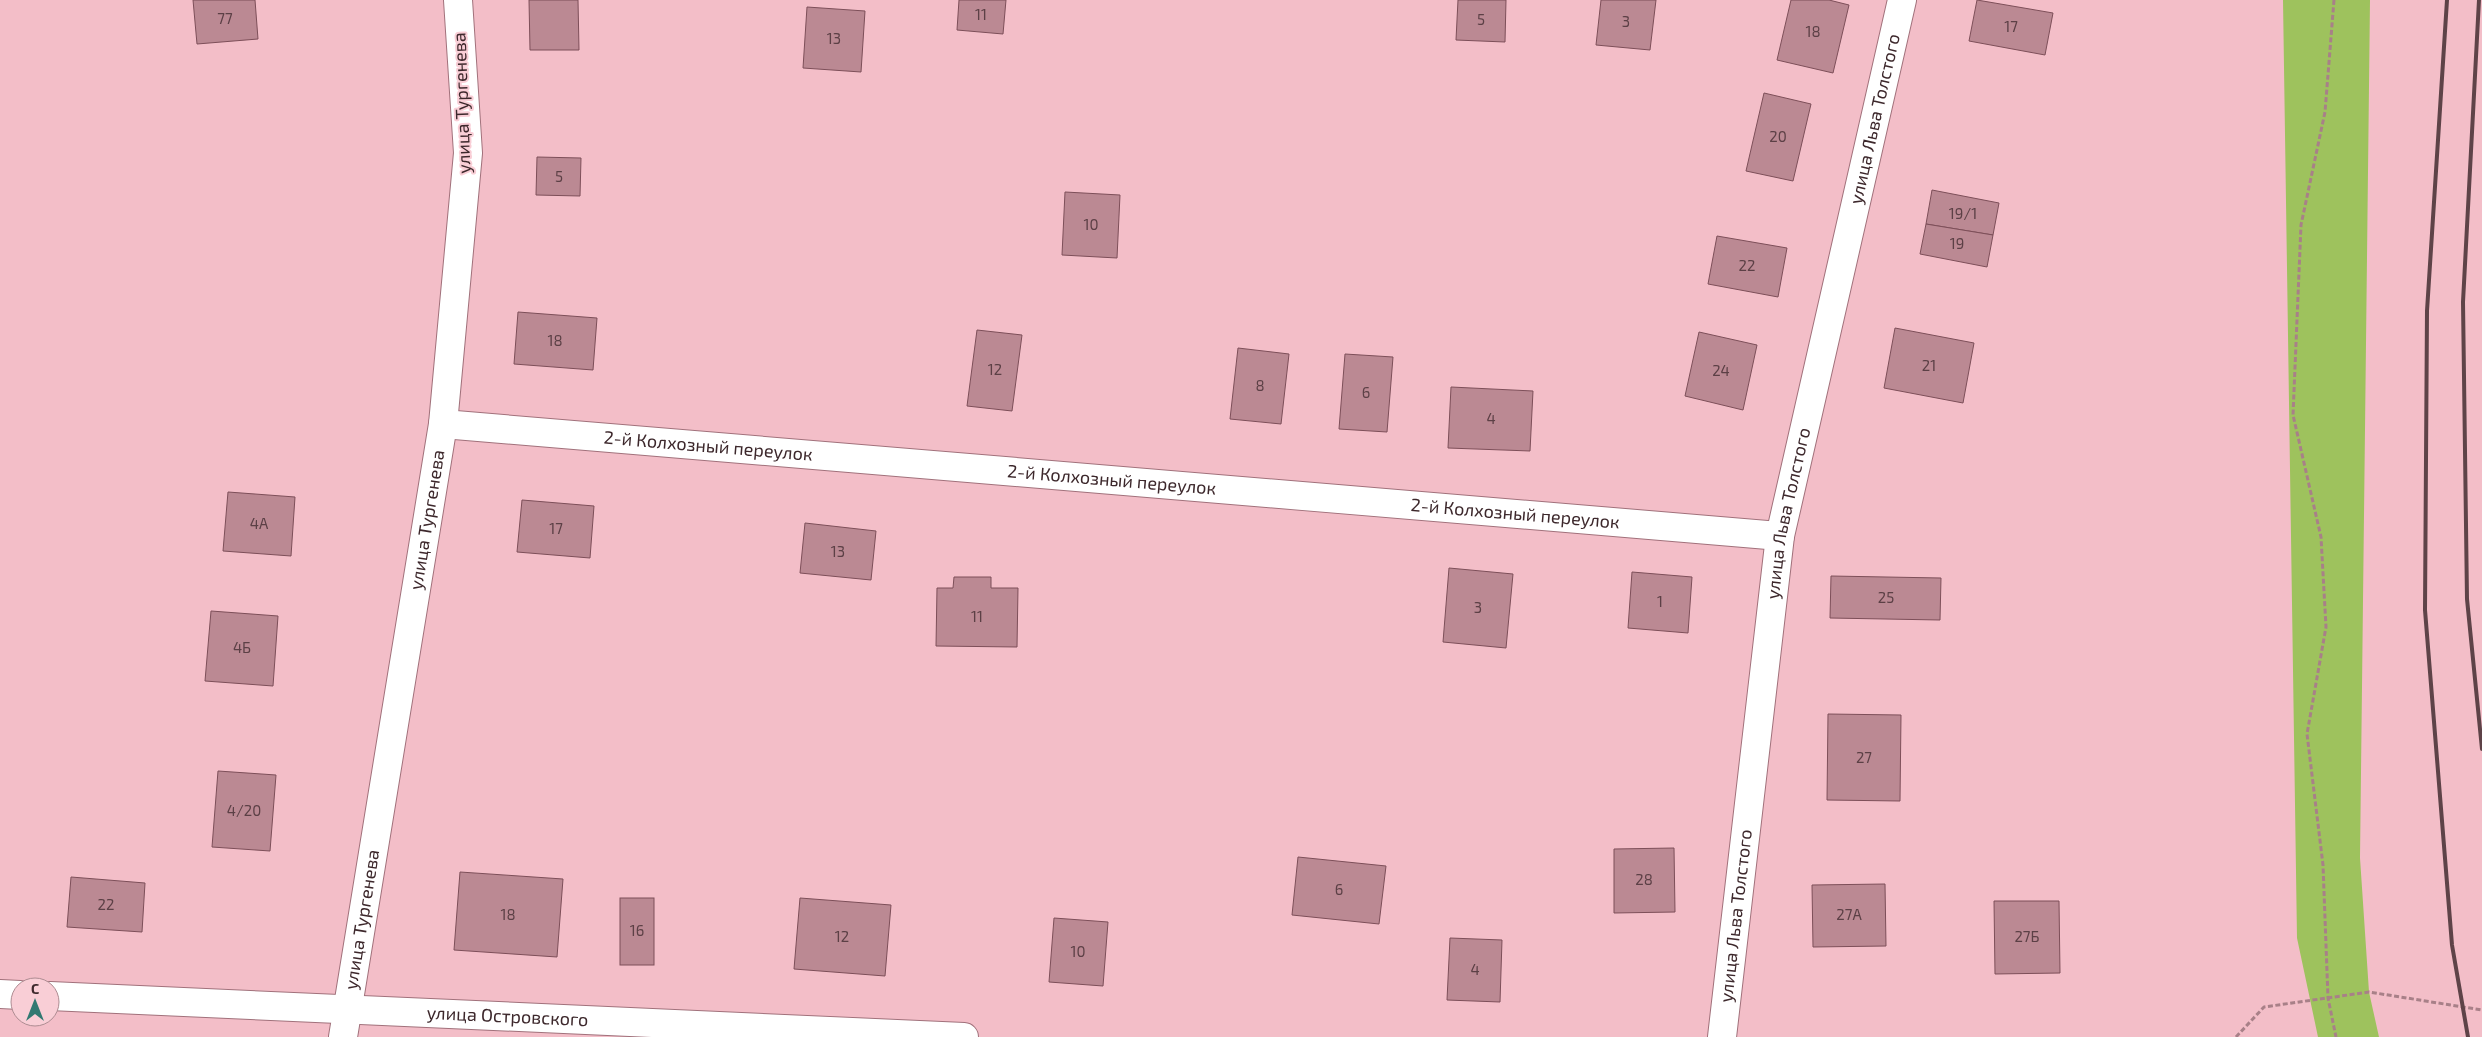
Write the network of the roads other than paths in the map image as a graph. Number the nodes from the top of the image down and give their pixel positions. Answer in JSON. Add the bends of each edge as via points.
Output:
{"nodes":[{"id":1,"x":458,"y":0,"type":"edge"},
{"id":2,"x":1902,"y":0,"type":"edge"},
{"id":3,"x":443,"y":424,"type":"junction"},
{"id":4,"x":1780,"y":536,"type":"junction"},
{"id":5,"x":60,"y":996,"type":"edge"},
{"id":6,"x":346,"y":1009,"type":"junction"},
{"id":7,"x":343,"y":1037,"type":"edge"},
{"id":8,"x":964,"y":1037,"type":"edge"},
{"id":9,"x":1722,"y":1037,"type":"edge"}],
"edges":[{"from":1,"to":3,"type":"street","name":"улица Тургенева","via":[[468,152]]},
{"from":2,"to":4,"type":"street","name":"улица Льва Толстого"},
{"from":3,"to":4,"type":"street","name":"2-й Колхозный переулок"},
{"from":3,"to":6,"type":"street","name":"улица Тургенева"},
{"from":4,"to":9,"type":"street","name":"улица Льва Толстого"},
{"from":5,"to":6,"type":"street","name":"улица Островского"},
{"from":6,"to":7,"type":"street","name":"улица Тургенева"},
{"from":6,"to":8,"type":"street","name":"улица Островского"}]}
